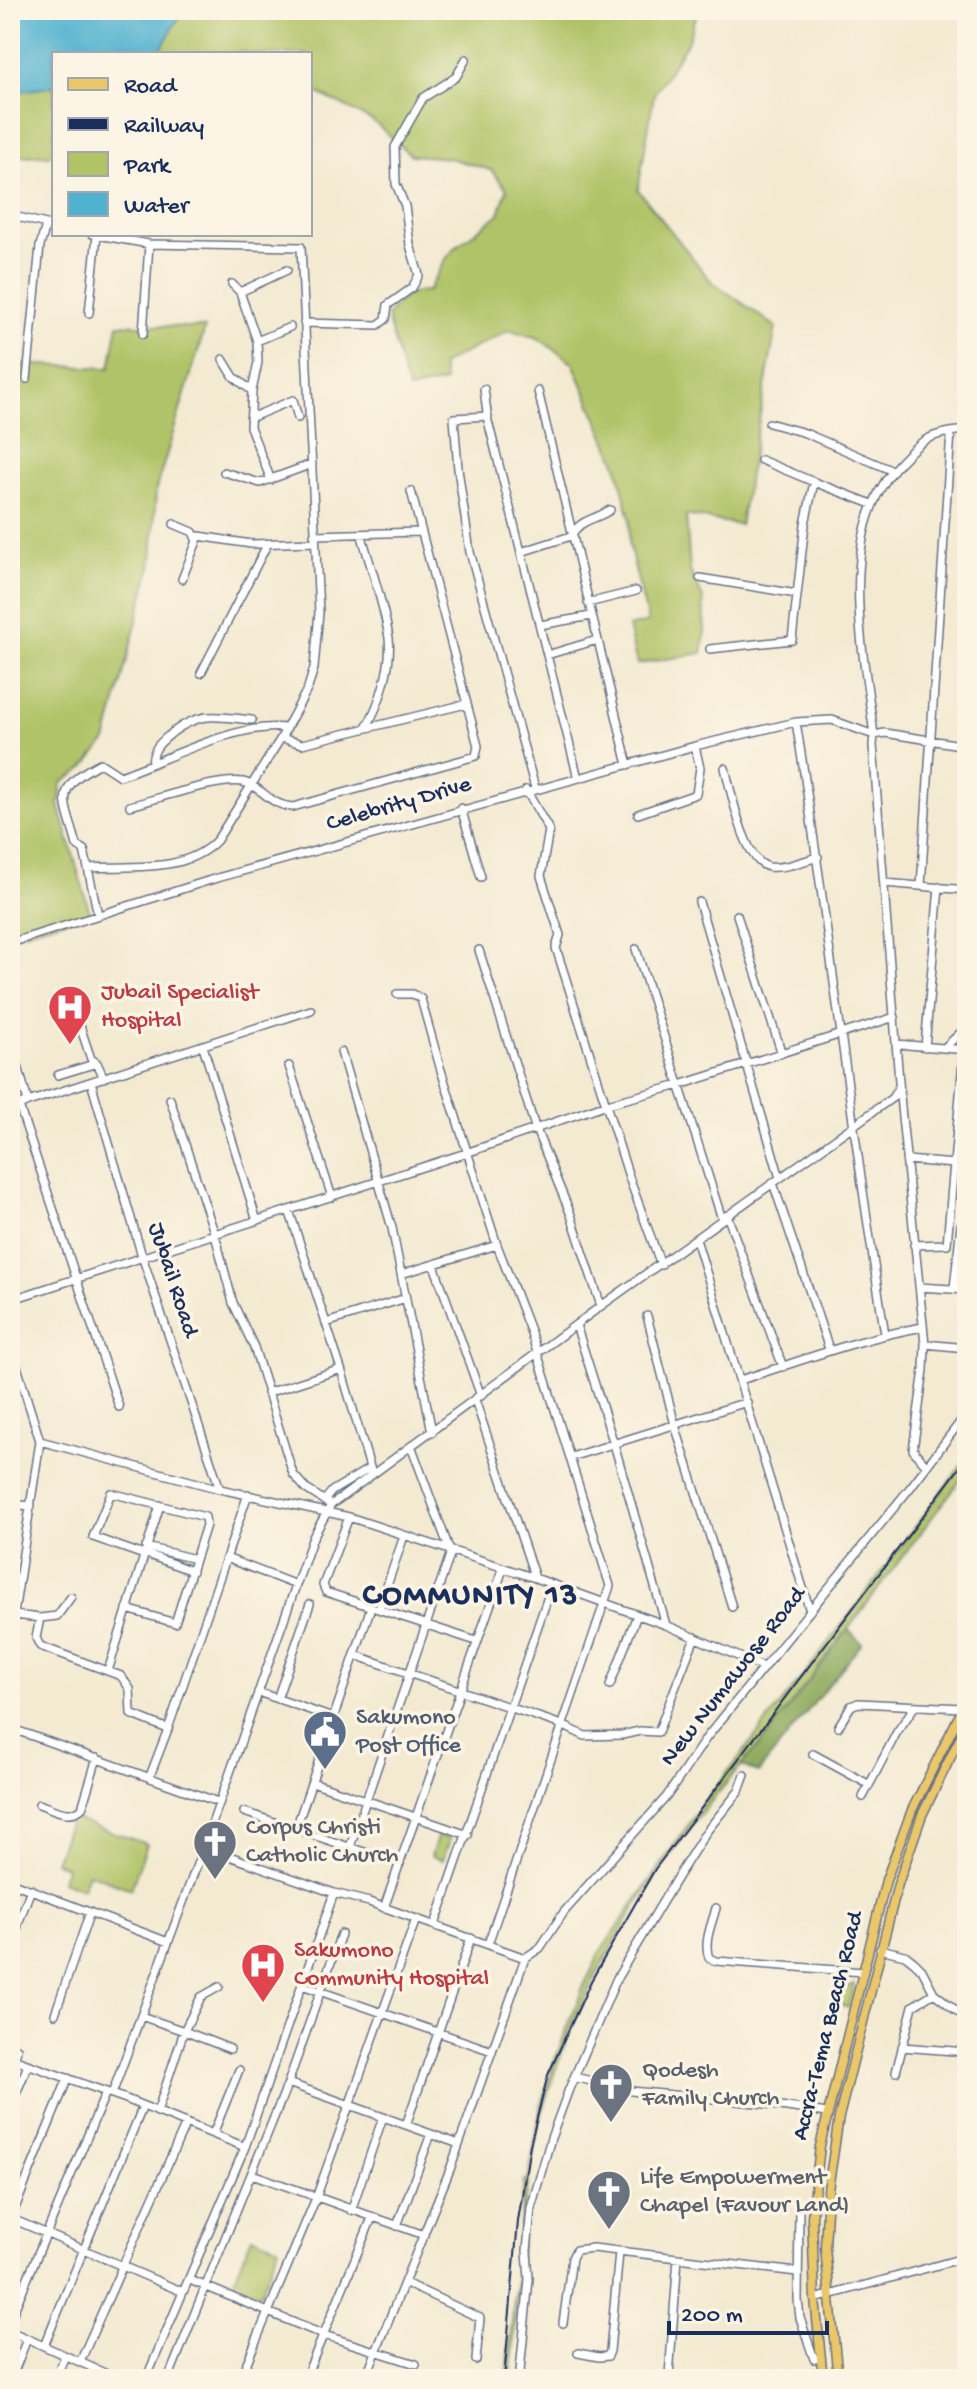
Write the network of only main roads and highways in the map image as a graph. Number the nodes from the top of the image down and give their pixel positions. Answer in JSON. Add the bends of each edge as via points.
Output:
{"nodes":[{"id":1,"x":965,"y":1704,"type":"edge"},
{"id":2,"x":967,"y":1724,"type":"edge"},
{"id":3,"x":827,"y":2113,"type":"junction"},
{"id":4,"x":839,"y":2117,"type":"junction"},
{"id":5,"x":823,"y":2379,"type":"edge"},
{"id":6,"x":838,"y":2379,"type":"edge"}],
"edges":[{"from":1,"to":3,"type":"main road","name":"Accra-Tema Beach Road","via":[[886,1880]]},
{"from":2,"to":4,"type":"main road","name":"Accra-Tema Beach Road","via":[[922,1815],[898,1884]]},
{"from":3,"to":4,"type":"main road"},
{"from":3,"to":5,"type":"main road","name":"Accra-Tema Beach Road","via":[[812,2217]]},
{"from":4,"to":6,"type":"main road","name":"Accra-Tema Beach Road","via":[[825,2220]]}]}
